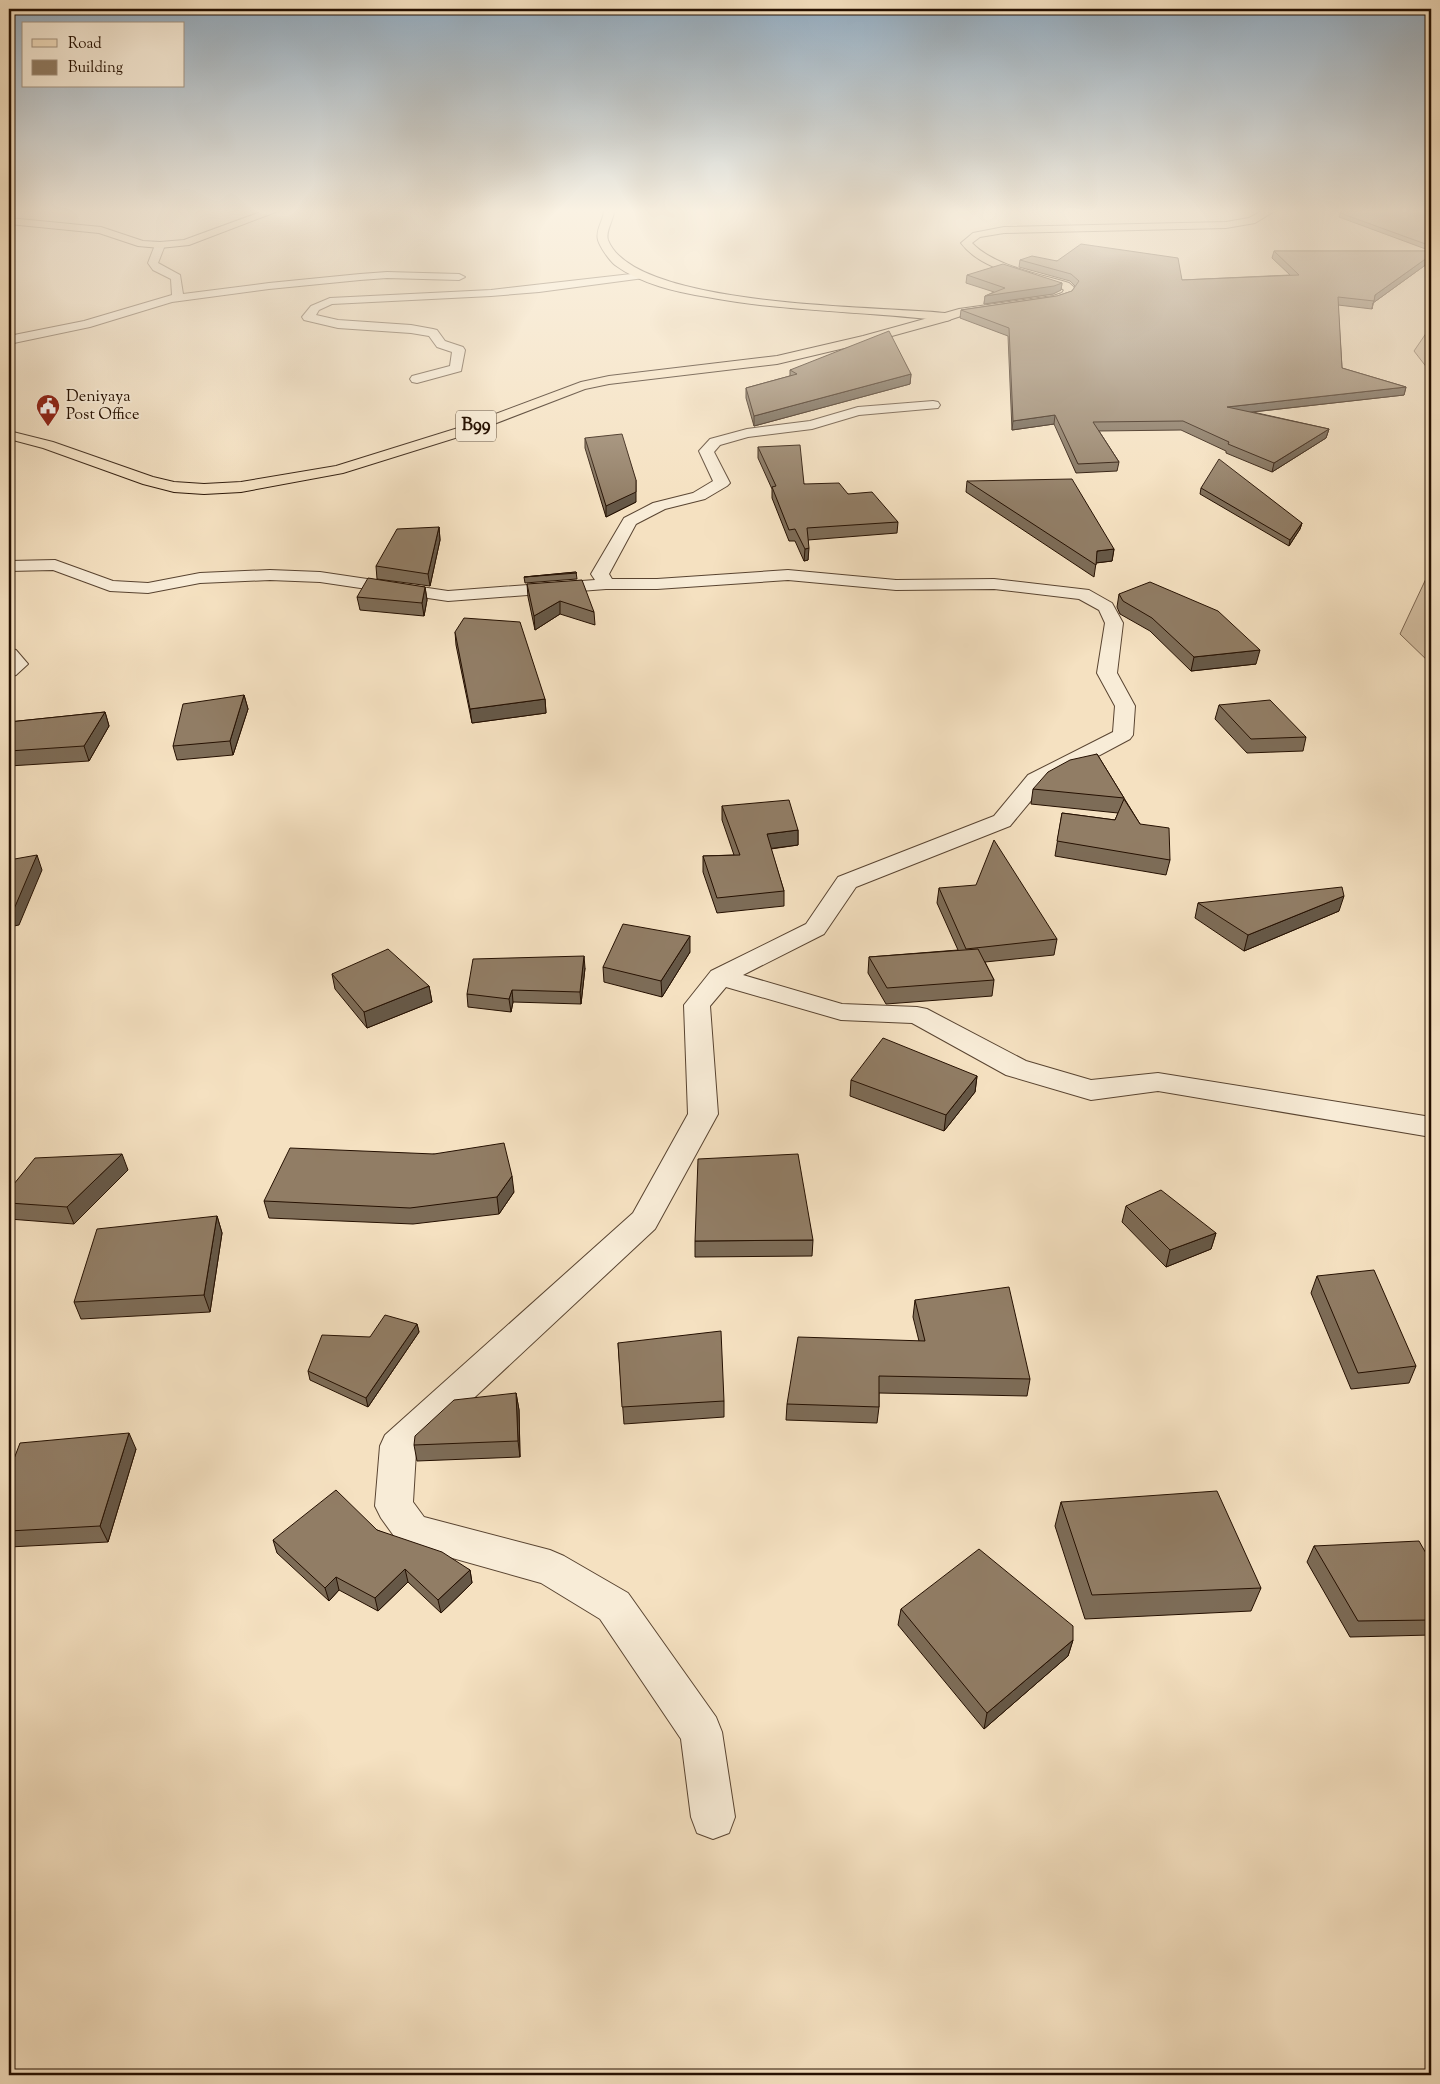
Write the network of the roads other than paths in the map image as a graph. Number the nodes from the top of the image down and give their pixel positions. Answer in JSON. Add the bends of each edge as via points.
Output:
{"nodes":[{"id":1,"x":144,"y":307,"type":"edge"},
{"id":2,"x":317,"y":307,"type":"edge"},
{"id":3,"x":817,"y":307,"type":"edge"},
{"id":4,"x":998,"y":307,"type":"edge"},
{"id":5,"x":946,"y":316,"type":"junction"},
{"id":6,"x":9,"y":340,"type":"edge"},
{"id":7,"x":417,"y":379,"type":"dead end"},
{"id":8,"x":933,"y":405,"type":"dead end"},
{"id":9,"x":9,"y":435,"type":"edge"},
{"id":10,"x":9,"y":566,"type":"edge"},
{"id":11,"x":606,"y":584,"type":"junction"},
{"id":12,"x":9,"y":654,"type":"edge"},
{"id":13,"x":9,"y":671,"type":"edge"},
{"id":14,"x":720,"y":977,"type":"junction"},
{"id":15,"x":1431,"y":1127,"type":"edge"},
{"id":16,"x":713,"y":1817,"type":"dead end"}],
"edges":[{"from":1,"to":6,"type":"street","via":[[86,324]]},
{"from":2,"to":7,"type":"street","via":[[308,317],[338,324],[433,333],[441,344],[459,350],[456,368]]},
{"from":3,"to":5,"type":"main road"},
{"from":4,"to":5,"type":"main road"},
{"from":5,"to":9,"type":"main road","number":"B99","via":[[777,360],[580,386],[463,431],[355,465],[241,487],[174,487]]},
{"from":8,"to":11,"type":"street","via":[[858,411],[812,425],[747,433],[715,442],[706,452],[722,483],[699,496],[659,506],[630,521],[600,574]]},
{"from":10,"to":11,"type":"street","via":[[55,566],[110,586],[148,588],[200,578],[270,575],[320,577],[448,596]]},
{"from":11,"to":14,"type":"street","via":[[657,584],[788,575],[896,585],[994,584],[1083,594],[1106,607],[1114,623],[1107,673],[1125,706],[1122,735],[1036,780],[1002,821],[847,882],[815,929]]},
{"from":12,"to":13,"type":"street","via":[[18,664]]},
{"from":14,"to":15,"type":"street","via":[[841,1012],[917,1016],[1016,1068],[1091,1090],[1158,1082]]},
{"from":14,"to":16,"type":"street","via":[[697,1005],[703,1114],[644,1221],[398,1446],[394,1506],[412,1532],[550,1568],[614,1606],[701,1732]]}]}
